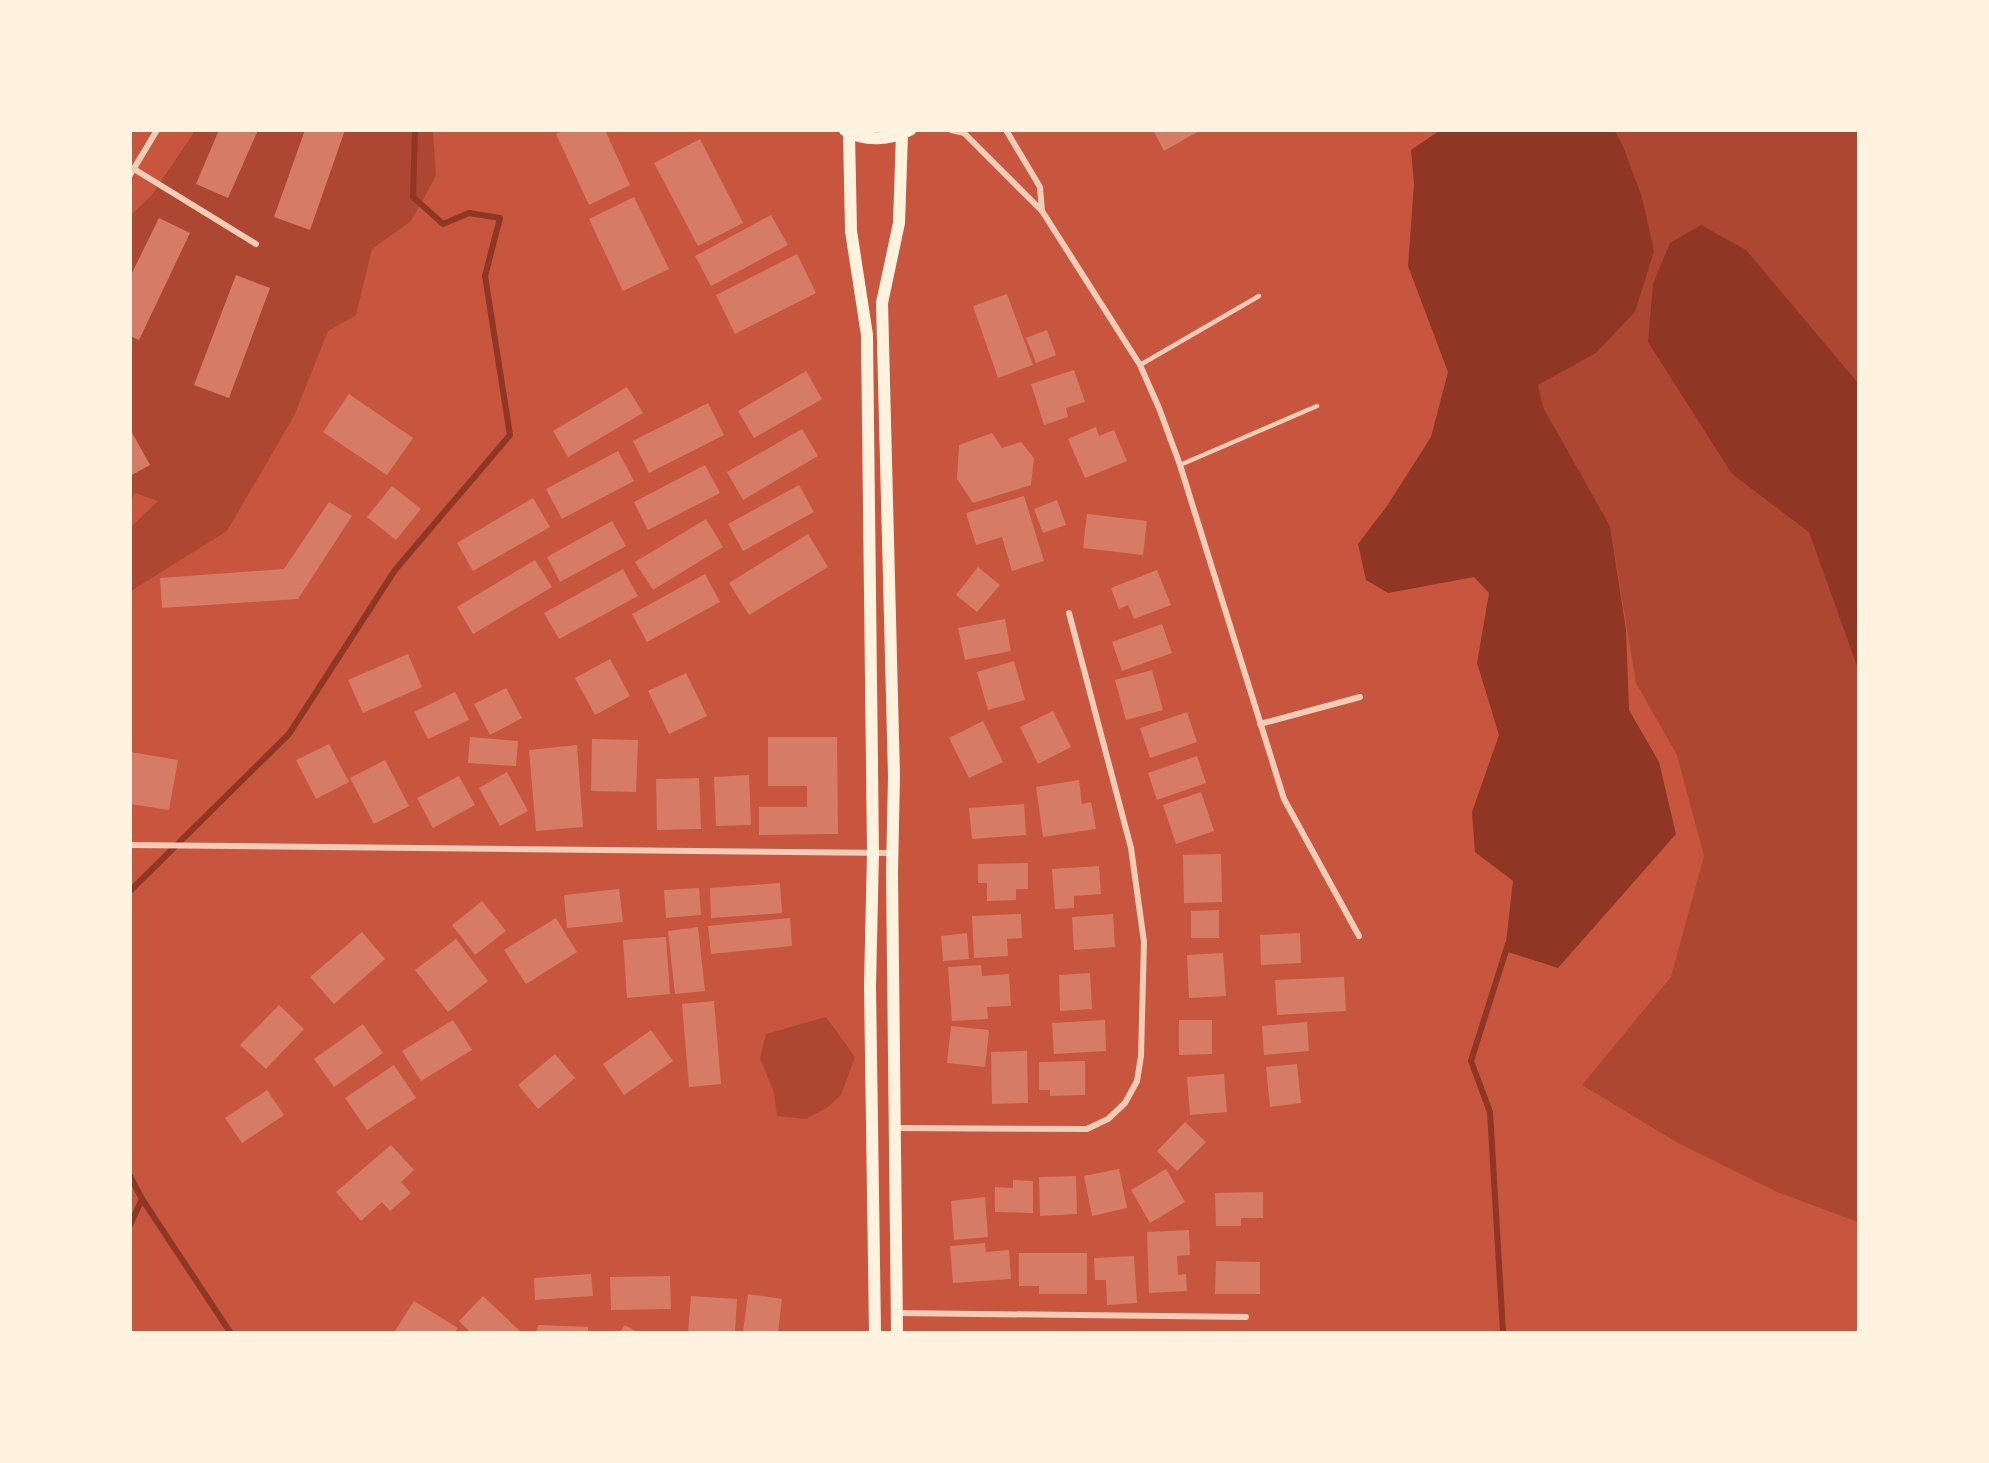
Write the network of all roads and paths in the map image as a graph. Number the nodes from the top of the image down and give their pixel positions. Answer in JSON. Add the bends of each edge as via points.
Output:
{"nodes":[{"id":1,"x":157,"y":130,"type":"edge"},
{"id":2,"x":951,"y":130,"type":"edge"},
{"id":3,"x":1006,"y":130,"type":"edge"},
{"id":4,"x":847,"y":132,"type":"edge"},
{"id":5,"x":906,"y":132,"type":"edge"},
{"id":6,"x":132,"y":172,"type":"edge"},
{"id":7,"x":1042,"y":211,"type":"junction"},
{"id":8,"x":256,"y":244,"type":"dead end"},
{"id":9,"x":1259,"y":296,"type":"dead end"},
{"id":10,"x":1140,"y":365,"type":"junction"},
{"id":11,"x":1317,"y":406,"type":"dead end"},
{"id":12,"x":1180,"y":465,"type":"junction"},
{"id":13,"x":1069,"y":614,"type":"dead end"},
{"id":14,"x":1360,"y":697,"type":"dead end"},
{"id":15,"x":1260,"y":724,"type":"junction"},
{"id":16,"x":130,"y":845,"type":"edge"},
{"id":17,"x":873,"y":852,"type":"junction"},
{"id":18,"x":893,"y":853,"type":"junction"},
{"id":19,"x":1359,"y":936,"type":"dead end"},
{"id":20,"x":895,"y":1128,"type":"junction"},
{"id":21,"x":897,"y":1313,"type":"junction"},
{"id":22,"x":1246,"y":1317,"type":"dead end"},
{"id":23,"x":875,"y":1332,"type":"edge"},
{"id":24,"x":897,"y":1332,"type":"edge"}],
"edges":[{"from":1,"to":6,"type":"street"},
{"from":2,"to":7,"type":"street","via":[[964,134]]},
{"from":3,"to":7,"type":"street","via":[[1040,187]]},
{"from":4,"to":5,"type":"main road","via":[[884,138]]},
{"from":4,"to":17,"type":"main road","via":[[851,231],[867,335]]},
{"from":5,"to":18,"type":"main road","via":[[899,223],[882,303]]},
{"from":6,"to":8,"type":"street"},
{"from":7,"to":10,"type":"street"},
{"from":9,"to":10,"type":"lane"},
{"from":10,"to":12,"type":"street"},
{"from":11,"to":12,"type":"lane"},
{"from":12,"to":15,"type":"street"},
{"from":13,"to":20,"type":"street","via":[[1131,848],[1144,942],[1137,1081],[1125,1103],[1108,1119],[1087,1129]]},
{"from":14,"to":15,"type":"street"},
{"from":15,"to":19,"type":"street","via":[[1284,800]]},
{"from":16,"to":17,"type":"street"},
{"from":17,"to":18,"type":"street"},
{"from":17,"to":23,"type":"main road","via":[[870,986]]},
{"from":18,"to":20,"type":"main road"},
{"from":20,"to":21,"type":"main road"},
{"from":21,"to":22,"type":"street"},
{"from":21,"to":24,"type":"main road"}]}
